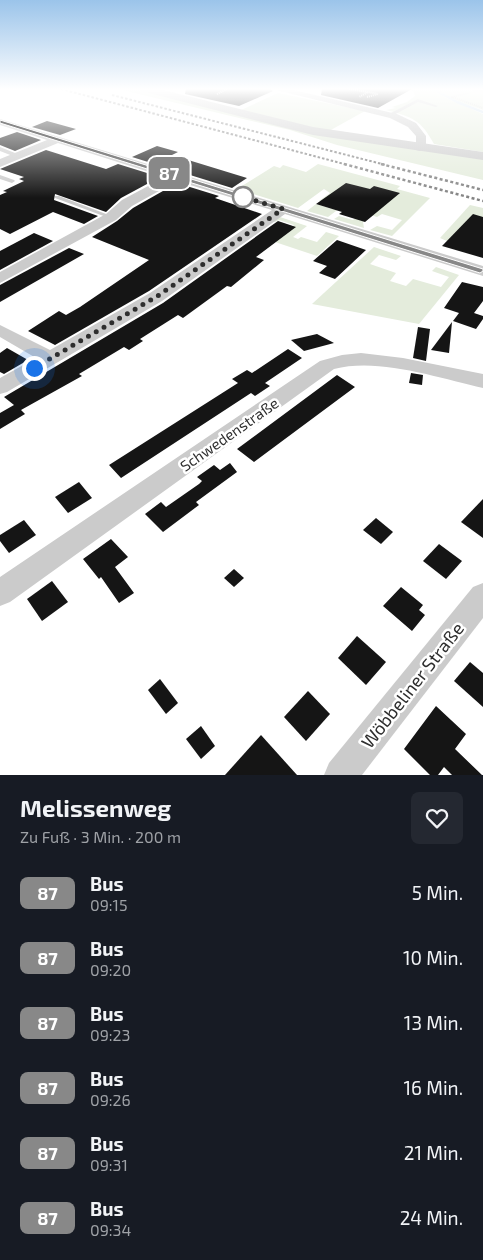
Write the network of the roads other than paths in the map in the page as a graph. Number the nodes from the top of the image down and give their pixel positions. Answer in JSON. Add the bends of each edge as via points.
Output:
{"nodes":[{"id":1,"x":11,"y":125,"type":"edge"},
{"id":2,"x":286,"y":125,"type":"edge"},
{"id":3,"x":412,"y":125,"type":"edge"},
{"id":4,"x":59,"y":139,"type":"junction"},
{"id":5,"x":420,"y":148,"type":"junction"},
{"id":6,"x":0,"y":149,"type":"edge"},
{"id":7,"x":18,"y":156,"type":"junction"},
{"id":8,"x":483,"y":156,"type":"edge"},
{"id":9,"x":0,"y":163,"type":"edge"},
{"id":10,"x":176,"y":176,"type":"junction"},
{"id":11,"x":0,"y":177,"type":"edge"},
{"id":12,"x":12,"y":181,"type":"dead end"},
{"id":13,"x":57,"y":197,"type":"dead end"},
{"id":14,"x":283,"y":209,"type":"junction"},
{"id":15,"x":111,"y":217,"type":"junction"},
{"id":16,"x":483,"y":271,"type":"edge"},
{"id":17,"x":0,"y":278,"type":"edge"},
{"id":18,"x":0,"y":330,"type":"edge"},
{"id":19,"x":51,"y":358,"type":"junction"},
{"id":20,"x":483,"y":381,"type":"edge"},
{"id":21,"x":0,"y":387,"type":"edge"},
{"id":22,"x":0,"y":593,"type":"edge"},
{"id":23,"x":483,"y":596,"type":"edge"},
{"id":24,"x":341,"y":775,"type":"edge"}],
"edges":[{"from":1,"to":4,"type":"street"},
{"from":2,"to":5,"type":"street"},
{"from":3,"to":5,"type":"street","via":[[421,136]]},
{"from":4,"to":7,"type":"street"},
{"from":4,"to":10,"type":"street"},
{"from":5,"to":8,"type":"street"},
{"from":6,"to":7,"type":"lane"},
{"from":7,"to":9,"type":"street"},
{"from":10,"to":14,"type":"street"},
{"from":10,"to":15,"type":"street","via":[[127,203]]},
{"from":11,"to":12,"type":"lane"},
{"from":13,"to":15,"type":"lane"},
{"from":14,"to":16,"type":"street"},
{"from":14,"to":19,"type":"street","via":[[156,297]]},
{"from":15,"to":17,"type":"street"},
{"from":18,"to":19,"type":"street"},
{"from":19,"to":21,"type":"street"},
{"from":20,"to":22,"type":"street","name":"Schwedenstraße","via":[[362,358],[337,360]]},
{"from":23,"to":24,"type":"street","name":"Wöbbeliner Straße"}]}
